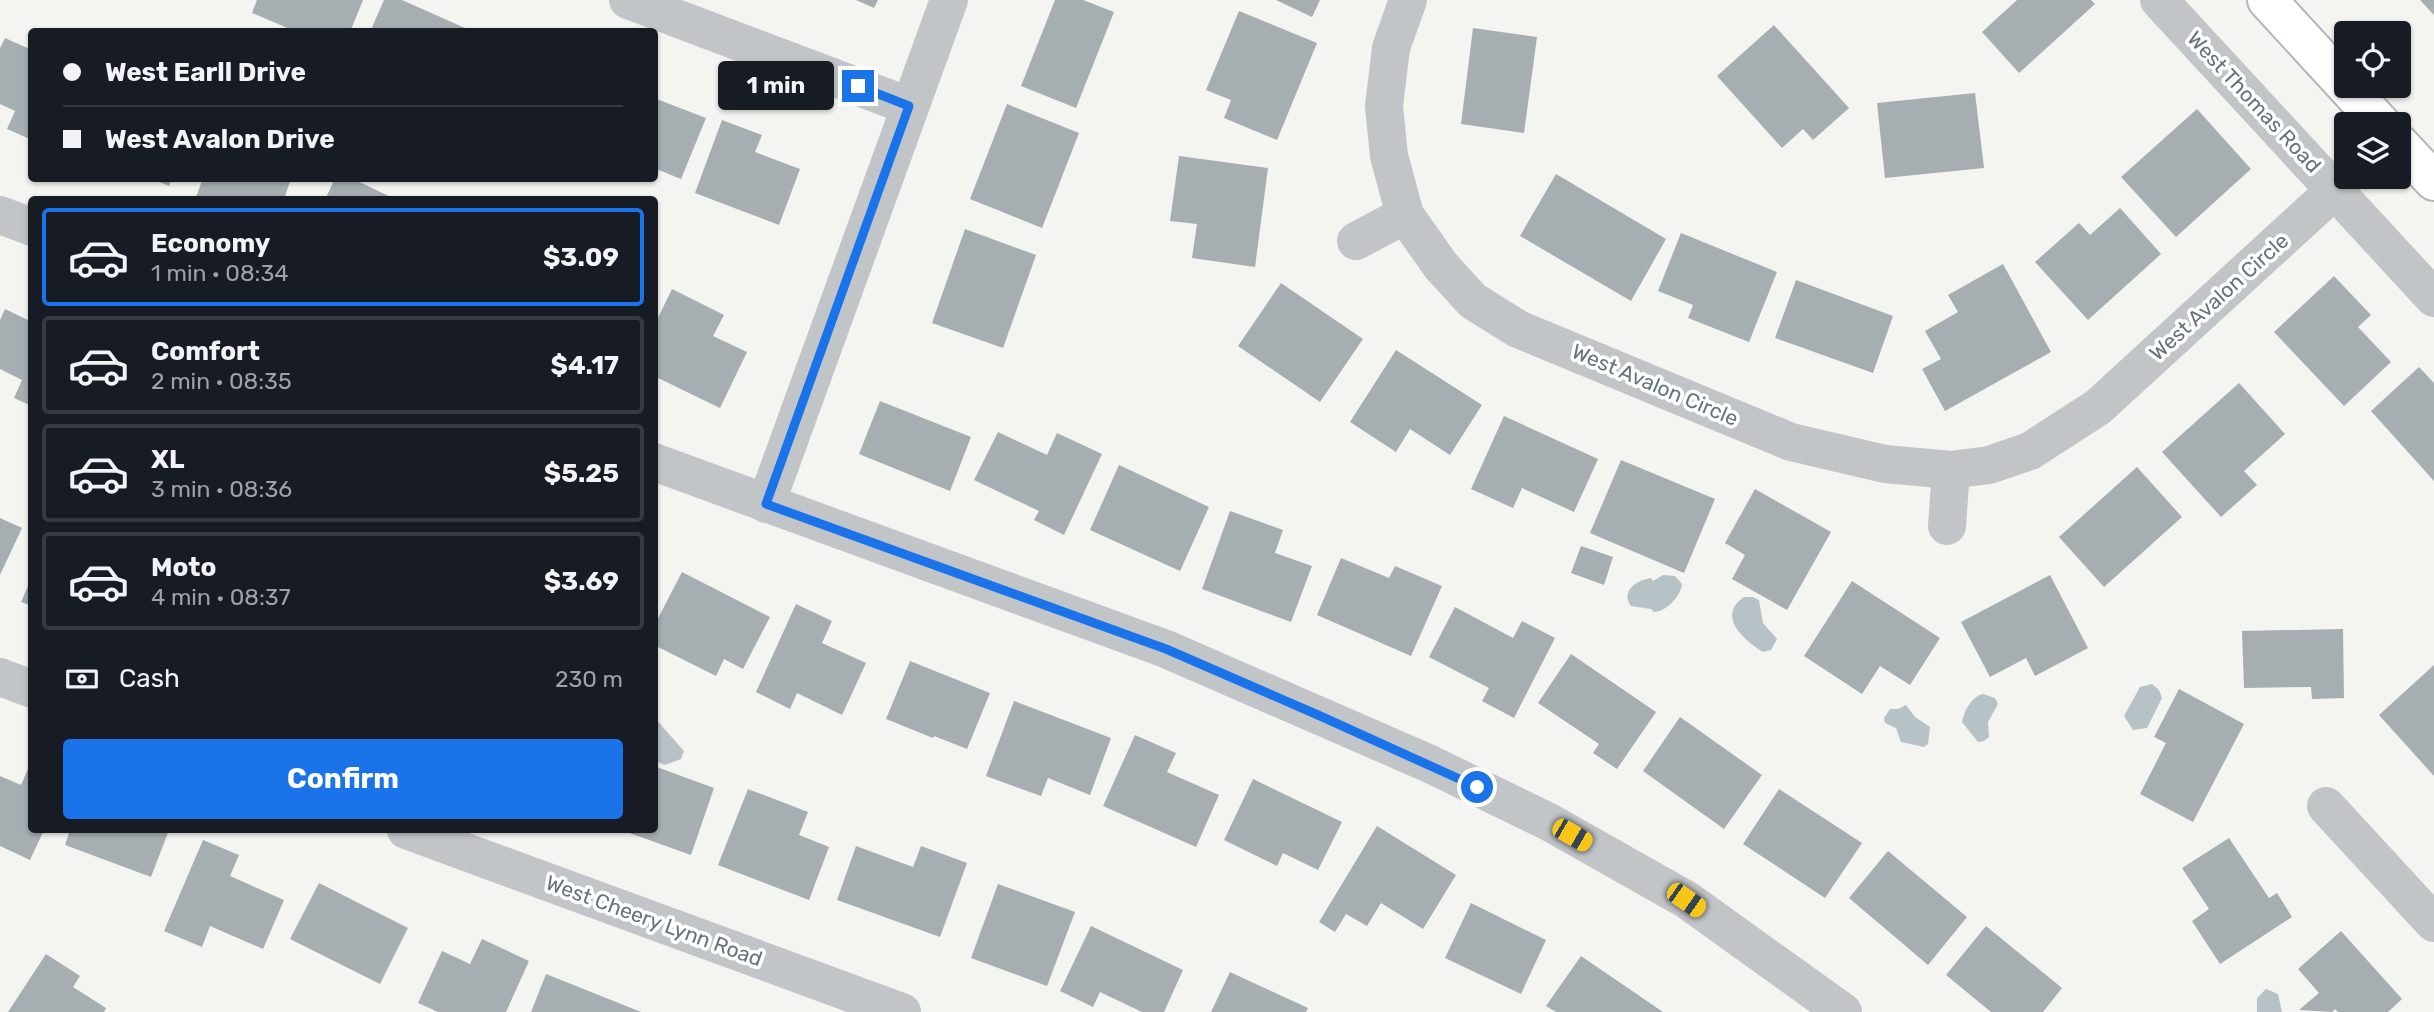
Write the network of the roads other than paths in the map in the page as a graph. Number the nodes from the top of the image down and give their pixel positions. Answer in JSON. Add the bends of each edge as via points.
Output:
{"nodes":[{"id":1,"x":628,"y":0,"type":"edge"},
{"id":2,"x":949,"y":0,"type":"edge"},
{"id":3,"x":1408,"y":0,"type":"edge"},
{"id":4,"x":2159,"y":0,"type":"edge"},
{"id":5,"x":2266,"y":0,"type":"edge"},
{"id":6,"x":909,"y":106,"type":"junction"},
{"id":7,"x":2370,"y":112,"type":"edge"},
{"id":8,"x":2411,"y":157,"type":"edge"},
{"id":9,"x":2434,"y":181,"type":"edge"},
{"id":10,"x":2335,"y":190,"type":"junction"},
{"id":11,"x":0,"y":215,"type":"edge"},
{"id":12,"x":1405,"y":215,"type":"junction"},
{"id":13,"x":28,"y":226,"type":"edge"},
{"id":14,"x":1356,"y":241,"type":"dead end"},
{"id":15,"x":2434,"y":298,"type":"edge"},
{"id":16,"x":658,"y":464,"type":"edge"},
{"id":17,"x":1951,"y":470,"type":"junction"},
{"id":18,"x":766,"y":504,"type":"junction"},
{"id":19,"x":1947,"y":526,"type":"dead end"},
{"id":20,"x":0,"y":677,"type":"edge"},
{"id":21,"x":28,"y":688,"type":"edge"},
{"id":22,"x":2326,"y":806,"type":"dead end"},
{"id":23,"x":414,"y":833,"type":"edge"},
{"id":24,"x":2434,"y":923,"type":"edge"},
{"id":25,"x":902,"y":1012,"type":"edge"},
{"id":26,"x":1843,"y":1012,"type":"edge"}],
"edges":[{"from":1,"to":6,"type":"street"},
{"from":2,"to":6,"type":"street"},
{"from":3,"to":12,"type":"street","name":"West Avalon Circle","via":[[1391,48],[1384,106],[1390,156]]},
{"from":4,"to":10,"type":"street","name":"West Thomas Road"},
{"from":5,"to":7,"type":"main road"},
{"from":6,"to":18,"type":"street"},
{"from":8,"to":9,"type":"main road"},
{"from":10,"to":15,"type":"street","name":"West Thomas Road"},
{"from":10,"to":17,"type":"street","name":"West Avalon Circle","via":[[2098,407],[2030,450],[1989,465]]},
{"from":11,"to":13,"type":"street"},
{"from":12,"to":14,"type":"street"},
{"from":12,"to":17,"type":"street","name":"West Avalon Circle","via":[[1473,301],[1518,329],[1791,442],[1885,464]]},
{"from":16,"to":18,"type":"street"},
{"from":17,"to":19,"type":"street"},
{"from":18,"to":26,"type":"street","via":[[1166,649],[1430,764],[1549,822],[1686,900]]},
{"from":20,"to":21,"type":"street"},
{"from":22,"to":24,"type":"street"},
{"from":23,"to":25,"type":"street","name":"West Cheery Lynn Road"}]}
